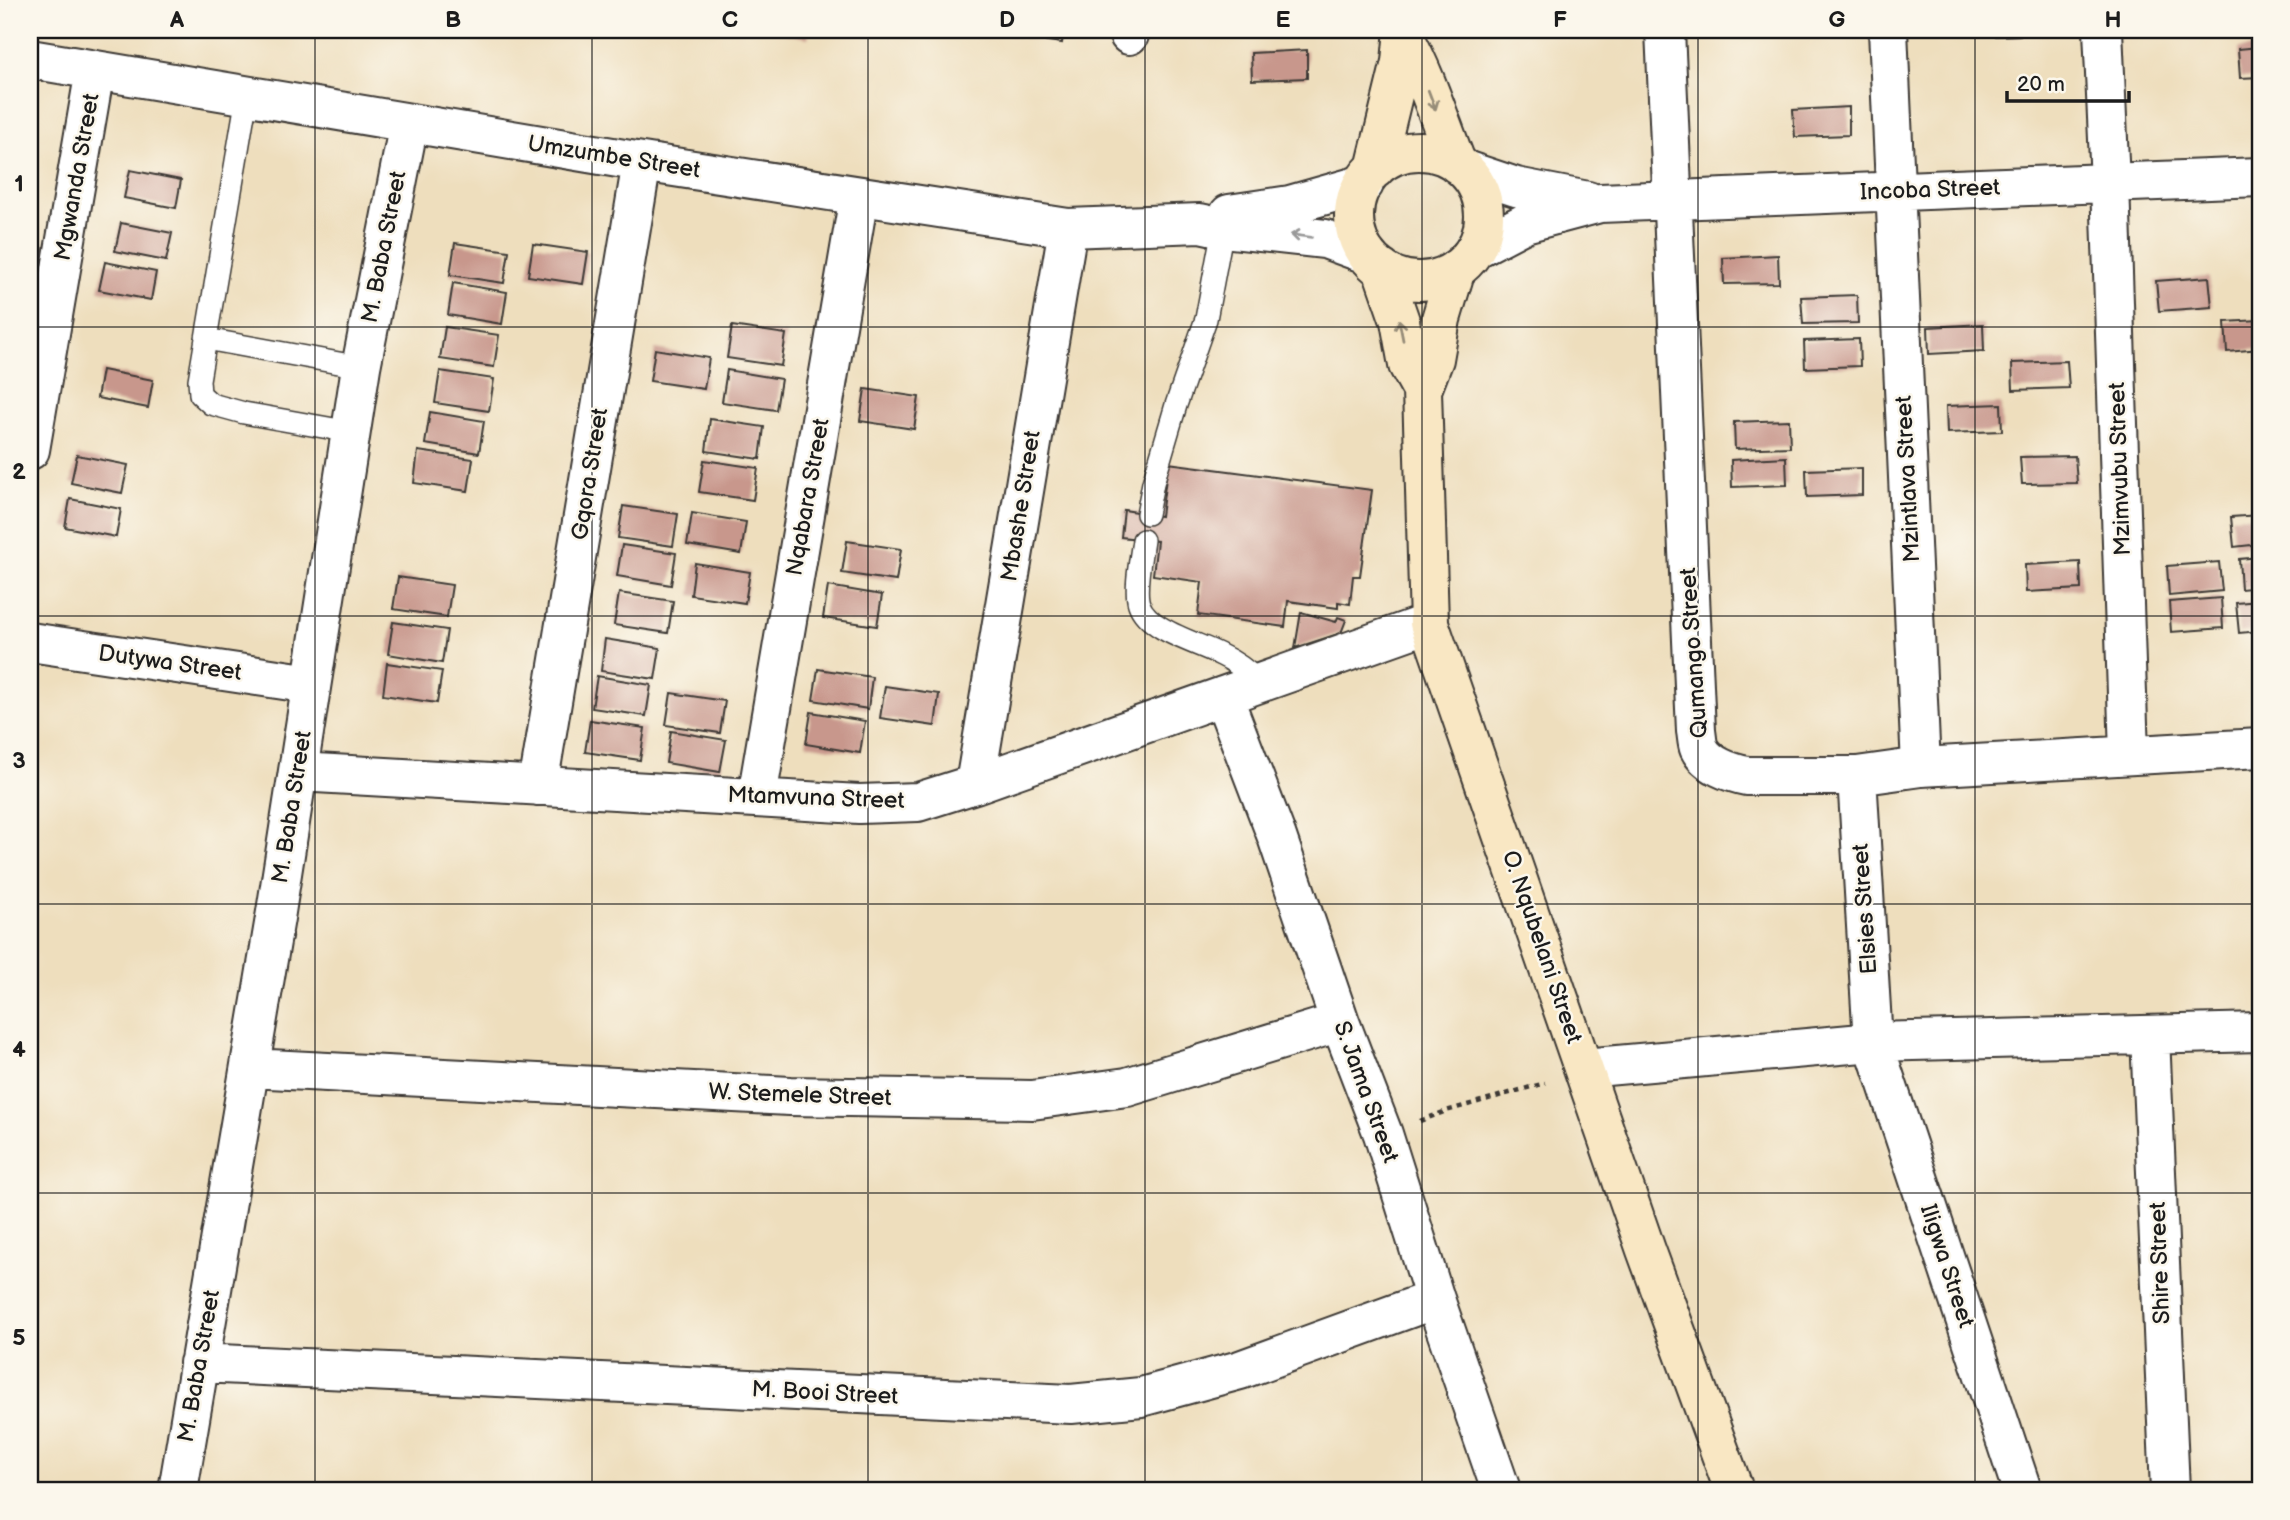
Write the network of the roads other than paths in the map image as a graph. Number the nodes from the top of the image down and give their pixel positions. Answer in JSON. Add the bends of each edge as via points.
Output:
{"nodes":[{"id":1,"x":1665,"y":30,"type":"edge"},
{"id":2,"x":1888,"y":30,"type":"edge"},
{"id":3,"x":2103,"y":30,"type":"edge"},
{"id":4,"x":1405,"y":34,"type":"edge"},
{"id":5,"x":30,"y":59,"type":"edge"},
{"id":6,"x":95,"y":70,"type":"junction"},
{"id":7,"x":247,"y":96,"type":"junction"},
{"id":8,"x":409,"y":123,"type":"junction"},
{"id":9,"x":642,"y":162,"type":"junction"},
{"id":10,"x":1461,"y":167,"type":"junction"},
{"id":11,"x":1369,"y":176,"type":"junction"},
{"id":12,"x":2260,"y":177,"type":"edge"},
{"id":13,"x":2110,"y":183,"type":"junction"},
{"id":14,"x":1894,"y":191,"type":"junction"},
{"id":15,"x":859,"y":196,"type":"junction"},
{"id":16,"x":1673,"y":200,"type":"junction"},
{"id":17,"x":1600,"y":203,"type":"junction"},
{"id":18,"x":1215,"y":222,"type":"junction"},
{"id":19,"x":1068,"y":228,"type":"junction"},
{"id":20,"x":1465,"y":259,"type":"junction"},
{"id":21,"x":1374,"y":262,"type":"junction"},
{"id":22,"x":206,"y":339,"type":"junction"},
{"id":23,"x":361,"y":367,"type":"junction"},
{"id":24,"x":1422,"y":390,"type":"junction"},
{"id":25,"x":351,"y":432,"type":"junction"},
{"id":26,"x":30,"y":450,"type":"edge"},
{"id":27,"x":1147,"y":514,"type":"dead end"},
{"id":28,"x":1143,"y":540,"type":"dead end"},
{"id":29,"x":1429,"y":623,"type":"junction"},
{"id":30,"x":30,"y":642,"type":"edge"},
{"id":31,"x":1260,"y":683,"type":"junction"},
{"id":32,"x":310,"y":684,"type":"junction"},
{"id":33,"x":1223,"y":696,"type":"junction"},
{"id":34,"x":2260,"y":748,"type":"edge"},
{"id":35,"x":2129,"y":754,"type":"junction"},
{"id":36,"x":1921,"y":767,"type":"junction"},
{"id":37,"x":298,"y":772,"type":"junction"},
{"id":38,"x":1857,"y":776,"type":"junction"},
{"id":39,"x":975,"y":784,"type":"junction"},
{"id":40,"x":538,"y":786,"type":"junction"},
{"id":41,"x":757,"y":797,"type":"junction"},
{"id":42,"x":1340,"y":1022,"type":"junction"},
{"id":43,"x":2260,"y":1031,"type":"edge"},
{"id":44,"x":2150,"y":1036,"type":"junction"},
{"id":45,"x":1873,"y":1042,"type":"junction"},
{"id":46,"x":250,"y":1068,"type":"junction"},
{"id":47,"x":1568,"y":1075,"type":"junction"},
{"id":48,"x":1435,"y":1299,"type":"junction"},
{"id":49,"x":200,"y":1363,"type":"junction"},
{"id":50,"x":178,"y":1490,"type":"edge"},
{"id":51,"x":1501,"y":1490,"type":"edge"},
{"id":52,"x":1734,"y":1490,"type":"edge"},
{"id":53,"x":2022,"y":1490,"type":"edge"},
{"id":54,"x":2170,"y":1490,"type":"edge"}],
"edges":[{"from":1,"to":16,"type":"street","name":"Qumango Street"},
{"from":2,"to":14,"type":"street","name":"Mzintlava Street"},
{"from":3,"to":13,"type":"street","name":"Mzimvubu Street"},
{"from":4,"to":10,"type":"street","one_way":true},
{"from":4,"to":11,"type":"street"},
{"from":5,"to":6,"type":"street","name":"Umzumbe Street"},
{"from":6,"to":7,"type":"street","name":"Umzumbe Street"},
{"from":6,"to":26,"type":"street","name":"Mgwanda Street"},
{"from":7,"to":8,"type":"street","name":"Umzumbe Street"},
{"from":7,"to":22,"type":"lane"},
{"from":8,"to":9,"type":"street","name":"Umzumbe Street"},
{"from":8,"to":23,"type":"street","name":"M. Baba Street"},
{"from":9,"to":15,"type":"street","name":"Umzumbe Street"},
{"from":9,"to":40,"type":"street","name":"Gqora Street"},
{"from":10,"to":11,"type":"street","via":[[1428,151],[1406,152],[1386,159]]},
{"from":10,"to":17,"type":"street","name":"Incoba Street","via":[[1516,187]]},
{"from":10,"to":20,"type":"street","via":[[1478,187],[1484,208],[1483,229]]},
{"from":11,"to":18,"type":"street","name":"Umzumbe Street","via":[[1290,205]]},
{"from":11,"to":21,"type":"street","via":[[1358,192],[1354,213],[1357,235]]},
{"from":12,"to":13,"type":"street","name":"Incoba Street"},
{"from":13,"to":14,"type":"street","name":"Incoba Street"},
{"from":13,"to":35,"type":"street","name":"Mzimvubu Street"},
{"from":14,"to":16,"type":"street","name":"Incoba Street"},
{"from":14,"to":36,"type":"street","name":"Mzintlava Street"},
{"from":15,"to":19,"type":"street","name":"Umzumbe Street"},
{"from":15,"to":41,"type":"street","name":"Nqabara Street"},
{"from":16,"to":17,"type":"street","name":"Incoba Street"},
{"from":16,"to":38,"type":"street","name":"Qumango Street","via":[[1700,749],[1714,764],[1747,776]]},
{"from":17,"to":20,"type":"street","name":"Incoba Street","via":[[1525,223]]},
{"from":18,"to":19,"type":"street","name":"Umzumbe Street"},
{"from":21,"to":18,"type":"street","name":"Umzumbe Street","one_way":true,"via":[[1325,239]]},
{"from":18,"to":27,"type":"lane","via":[[1206,319],[1176,405]]},
{"from":19,"to":39,"type":"street","name":"Mbashe Street"},
{"from":20,"to":21,"type":"street","via":[[1444,277],[1423,281],[1401,279]]},
{"from":20,"to":24,"type":"street","name":"O. Nqubelani Street","via":[[1441,319],[1434,359]]},
{"from":24,"to":21,"type":"street","name":"O. Nqubelani Street","one_way":true,"via":[[1408,365],[1400,321]]},
{"from":22,"to":23,"type":"lane"},
{"from":22,"to":25,"type":"lane","via":[[200,394],[211,404]]},
{"from":23,"to":25,"type":"street","name":"M. Baba Street"},
{"from":24,"to":29,"type":"street","name":"O. Nqubelani Street"},
{"from":25,"to":32,"type":"street","name":"M. Baba Street"},
{"from":28,"to":31,"type":"lane","via":[[1139,604],[1147,617],[1171,634],[1244,668]]},
{"from":29,"to":31,"type":"street","name":"Mtamvuna Street"},
{"from":29,"to":47,"type":"street","name":"O. Nqubelani Street"},
{"from":30,"to":32,"type":"street","name":"Dutywa Street"},
{"from":31,"to":33,"type":"street","name":"Mtamvuna Street"},
{"from":32,"to":37,"type":"street","name":"M. Baba Street"},
{"from":33,"to":39,"type":"street","name":"Mtamvuna Street"},
{"from":33,"to":42,"type":"street","name":"S. Jama Street","via":[[1277,836]]},
{"from":34,"to":35,"type":"street","name":"Qumango Street"},
{"from":35,"to":36,"type":"street","name":"Qumango Street"},
{"from":36,"to":38,"type":"street","name":"Qumango Street"},
{"from":37,"to":40,"type":"street","name":"Mtamvuna Street"},
{"from":37,"to":46,"type":"street","name":"M. Baba Street"},
{"from":38,"to":45,"type":"street","name":"Elsies Street"},
{"from":39,"to":41,"type":"street","name":"Mtamvuna Street","via":[[918,802],[859,804]]},
{"from":40,"to":41,"type":"street","name":"Mtamvuna Street"},
{"from":42,"to":46,"type":"street","name":"W. Stemele Street","via":[[1127,1087],[1032,1100],[790,1097]]},
{"from":42,"to":48,"type":"street","name":"S. Jama Street","via":[[1383,1134]]},
{"from":43,"to":44,"type":"street"},
{"from":44,"to":45,"type":"street"},
{"from":44,"to":54,"type":"street","name":"Shire Street"},
{"from":45,"to":47,"type":"street"},
{"from":45,"to":53,"type":"street","name":"Iligwa Street"},
{"from":46,"to":49,"type":"street","name":"M. Baba Street"},
{"from":47,"to":52,"type":"street","name":"O. Nqubelani Street","via":[[1646,1250]]},
{"from":48,"to":49,"type":"street","name":"M. Booi Street","via":[[1240,1370],[1141,1397],[1071,1404]]},
{"from":48,"to":51,"type":"street","name":"S. Jama Street"},
{"from":49,"to":50,"type":"street","name":"M. Baba Street"}]}
